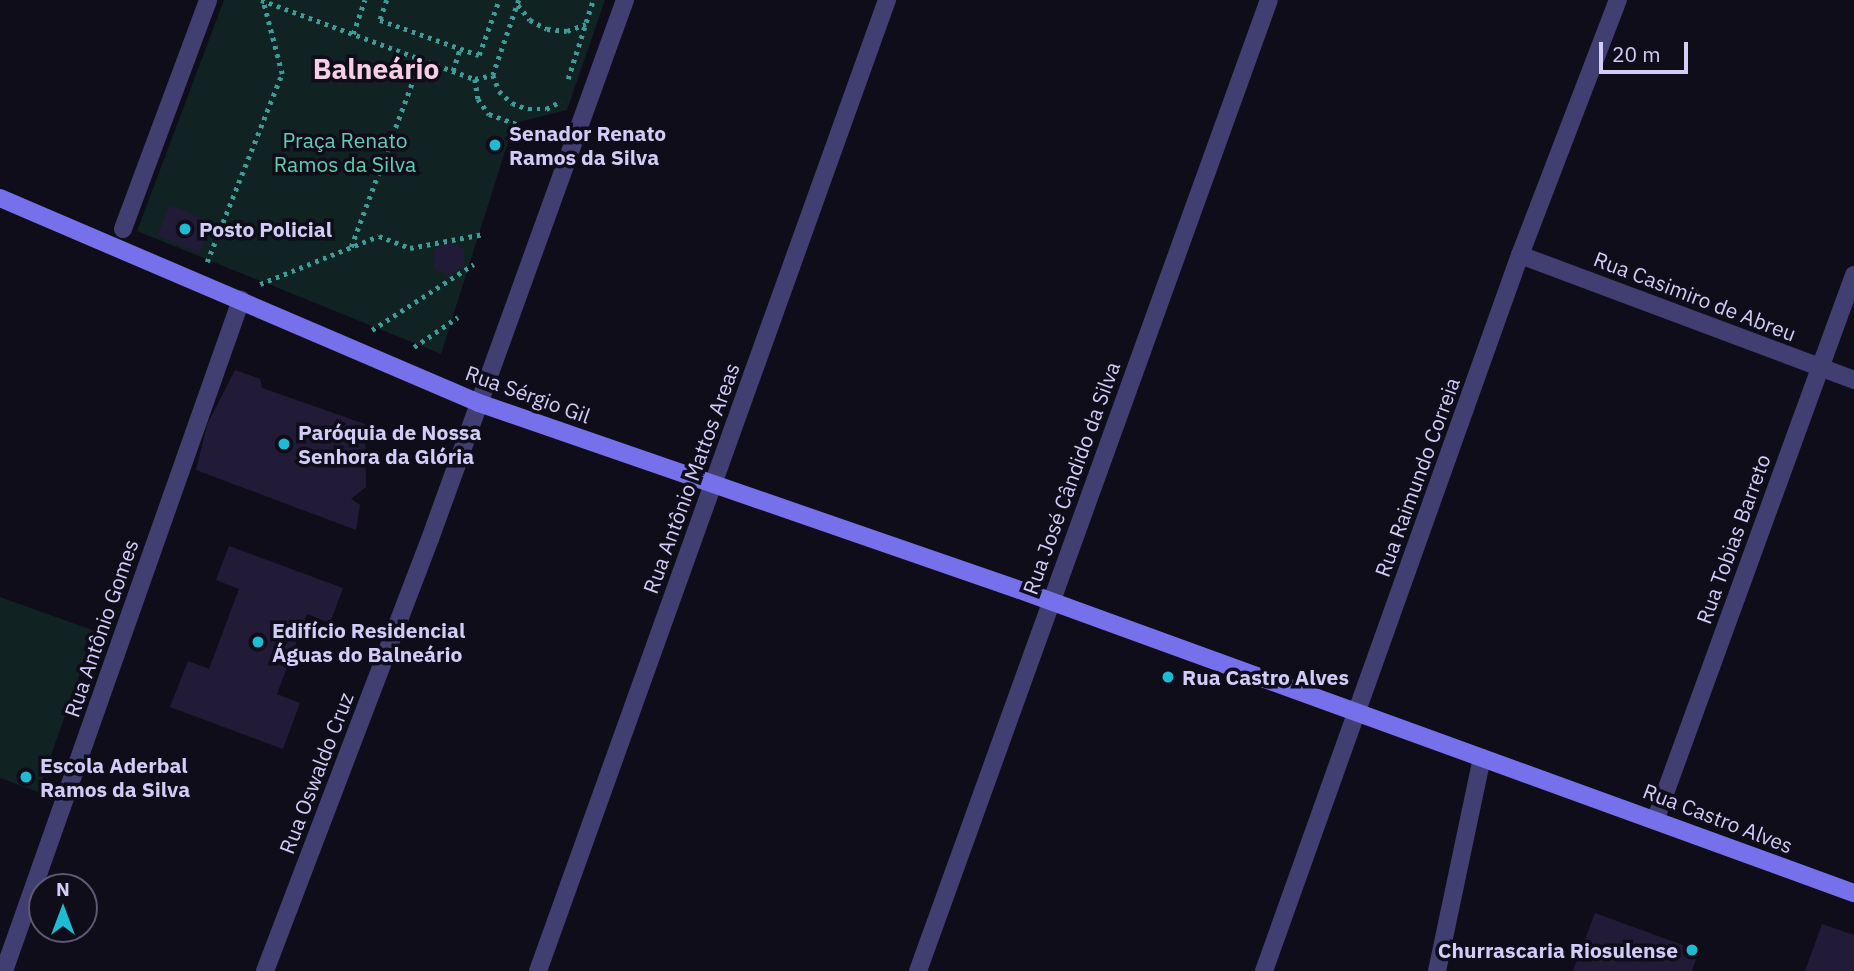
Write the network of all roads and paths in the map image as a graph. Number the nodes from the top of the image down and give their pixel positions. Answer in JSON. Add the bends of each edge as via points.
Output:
{"nodes":[{"id":1,"x":208,"y":0,"type":"edge"},
{"id":2,"x":262,"y":0,"type":"edge"},
{"id":3,"x":365,"y":0,"type":"edge"},
{"id":4,"x":387,"y":0,"type":"edge"},
{"id":5,"x":499,"y":0,"type":"edge"},
{"id":6,"x":593,"y":0,"type":"edge"},
{"id":7,"x":625,"y":0,"type":"edge"},
{"id":8,"x":887,"y":0,"type":"edge"},
{"id":9,"x":1269,"y":0,"type":"edge"},
{"id":10,"x":1618,"y":0,"type":"edge"},
{"id":11,"x":518,"y":2,"type":"edge"},
{"id":12,"x":586,"y":24,"type":"junction"},
{"id":13,"x":353,"y":34,"type":"junction"},
{"id":14,"x":460,"y":48,"type":"junction"},
{"id":15,"x":421,"y":59,"type":"junction"},
{"id":16,"x":453,"y":71,"type":"junction"},
{"id":17,"x":493,"y":75,"type":"junction"},
{"id":18,"x":475,"y":79,"type":"junction"},
{"id":19,"x":517,"y":124,"type":"dead end"},
{"id":20,"x":0,"y":198,"type":"edge"},
{"id":21,"x":123,"y":229,"type":"dead end"},
{"id":22,"x":484,"y":234,"type":"dead end"},
{"id":23,"x":351,"y":247,"type":"junction"},
{"id":24,"x":1520,"y":255,"type":"junction"},
{"id":25,"x":206,"y":263,"type":"dead end"},
{"id":26,"x":474,"y":264,"type":"dead end"},
{"id":27,"x":1854,"y":275,"type":"edge"},
{"id":28,"x":260,"y":285,"type":"dead end"},
{"id":29,"x":241,"y":299,"type":"junction"},
{"id":30,"x":458,"y":317,"type":"dead end"},
{"id":31,"x":372,"y":330,"type":"dead end"},
{"id":32,"x":414,"y":347,"type":"dead end"},
{"id":33,"x":1820,"y":367,"type":"junction"},
{"id":34,"x":1854,"y":380,"type":"edge"},
{"id":35,"x":479,"y":403,"type":"junction"},
{"id":36,"x":714,"y":482,"type":"junction"},
{"id":37,"x":1051,"y":602,"type":"junction"},
{"id":38,"x":1357,"y":712,"type":"junction"},
{"id":39,"x":1482,"y":758,"type":"junction"},
{"id":40,"x":1656,"y":818,"type":"junction"},
{"id":41,"x":1854,"y":893,"type":"edge"},
{"id":42,"x":4,"y":971,"type":"edge"},
{"id":43,"x":265,"y":971,"type":"edge"},
{"id":44,"x":538,"y":971,"type":"edge"},
{"id":45,"x":918,"y":971,"type":"edge"},
{"id":46,"x":1264,"y":971,"type":"edge"},
{"id":47,"x":1437,"y":971,"type":"edge"}],
"edges":[{"from":1,"to":21,"type":"street"},
{"from":2,"to":13,"type":"path"},
{"from":2,"to":25,"type":"path","via":[[282,74]]},
{"from":3,"to":13,"type":"path"},
{"from":4,"to":14,"type":"path","via":[[380,20]]},
{"from":5,"to":14,"type":"path","via":[[479,55]]},
{"from":6,"to":12,"type":"path"},
{"from":7,"to":35,"type":"street","name":"Rua Oswaldo Cruz"},
{"from":8,"to":36,"type":"street","name":"Rua Antônio Mattos Areas"},
{"from":9,"to":37,"type":"street","name":"Rua José Cândido da Silva"},
{"from":10,"to":24,"type":"street","name":"Rua Raimundo Correia"},
{"from":11,"to":12,"type":"path","via":[[530,20],[547,29],[567,31]]},
{"from":11,"to":17,"type":"path"},
{"from":12,"to":17,"type":"path","via":[[561,102],[545,109],[512,103]]},
{"from":13,"to":15,"type":"path"},
{"from":14,"to":16,"type":"path"},
{"from":15,"to":16,"type":"path"},
{"from":15,"to":23,"type":"path"},
{"from":16,"to":18,"type":"path"},
{"from":17,"to":18,"type":"path"},
{"from":18,"to":19,"type":"path","via":[[478,99],[489,114]]},
{"from":20,"to":29,"type":"main road","name":"Rua Sérgio Gil"},
{"from":22,"to":23,"type":"path","via":[[410,248],[379,236]]},
{"from":23,"to":28,"type":"path"},
{"from":24,"to":33,"type":"street","name":"Rua Casimiro de Abreu"},
{"from":24,"to":38,"type":"street","name":"Rua Raimundo Correia"},
{"from":26,"to":31,"type":"path"},
{"from":27,"to":33,"type":"street","name":"Rua Tobias Barreto"},
{"from":29,"to":35,"type":"main road","name":"Rua Sérgio Gil"},
{"from":29,"to":42,"type":"street","name":"Rua Antônio Gomes"},
{"from":30,"to":32,"type":"path"},
{"from":33,"to":34,"type":"street","name":"Rua Casimiro de Abreu"},
{"from":33,"to":40,"type":"street","name":"Rua Tobias Barreto"},
{"from":35,"to":36,"type":"main road","name":"Rua Sérgio Gil"},
{"from":35,"to":43,"type":"street","name":"Rua Oswaldo Cruz"},
{"from":36,"to":37,"type":"main road","name":"Rua Sérgio Gil"},
{"from":36,"to":44,"type":"street","name":"Rua Antônio Mattos Areas"},
{"from":37,"to":38,"type":"main road","name":"Rua Castro Alves"},
{"from":37,"to":45,"type":"street","name":"Rua José Cândido da Silva"},
{"from":38,"to":39,"type":"main road","name":"Rua Castro Alves"},
{"from":38,"to":46,"type":"street","name":"Rua Raimundo Correia"},
{"from":39,"to":40,"type":"main road","name":"Rua Castro Alves"},
{"from":39,"to":47,"type":"street"},
{"from":40,"to":41,"type":"main road","name":"Rua Castro Alves"}]}
